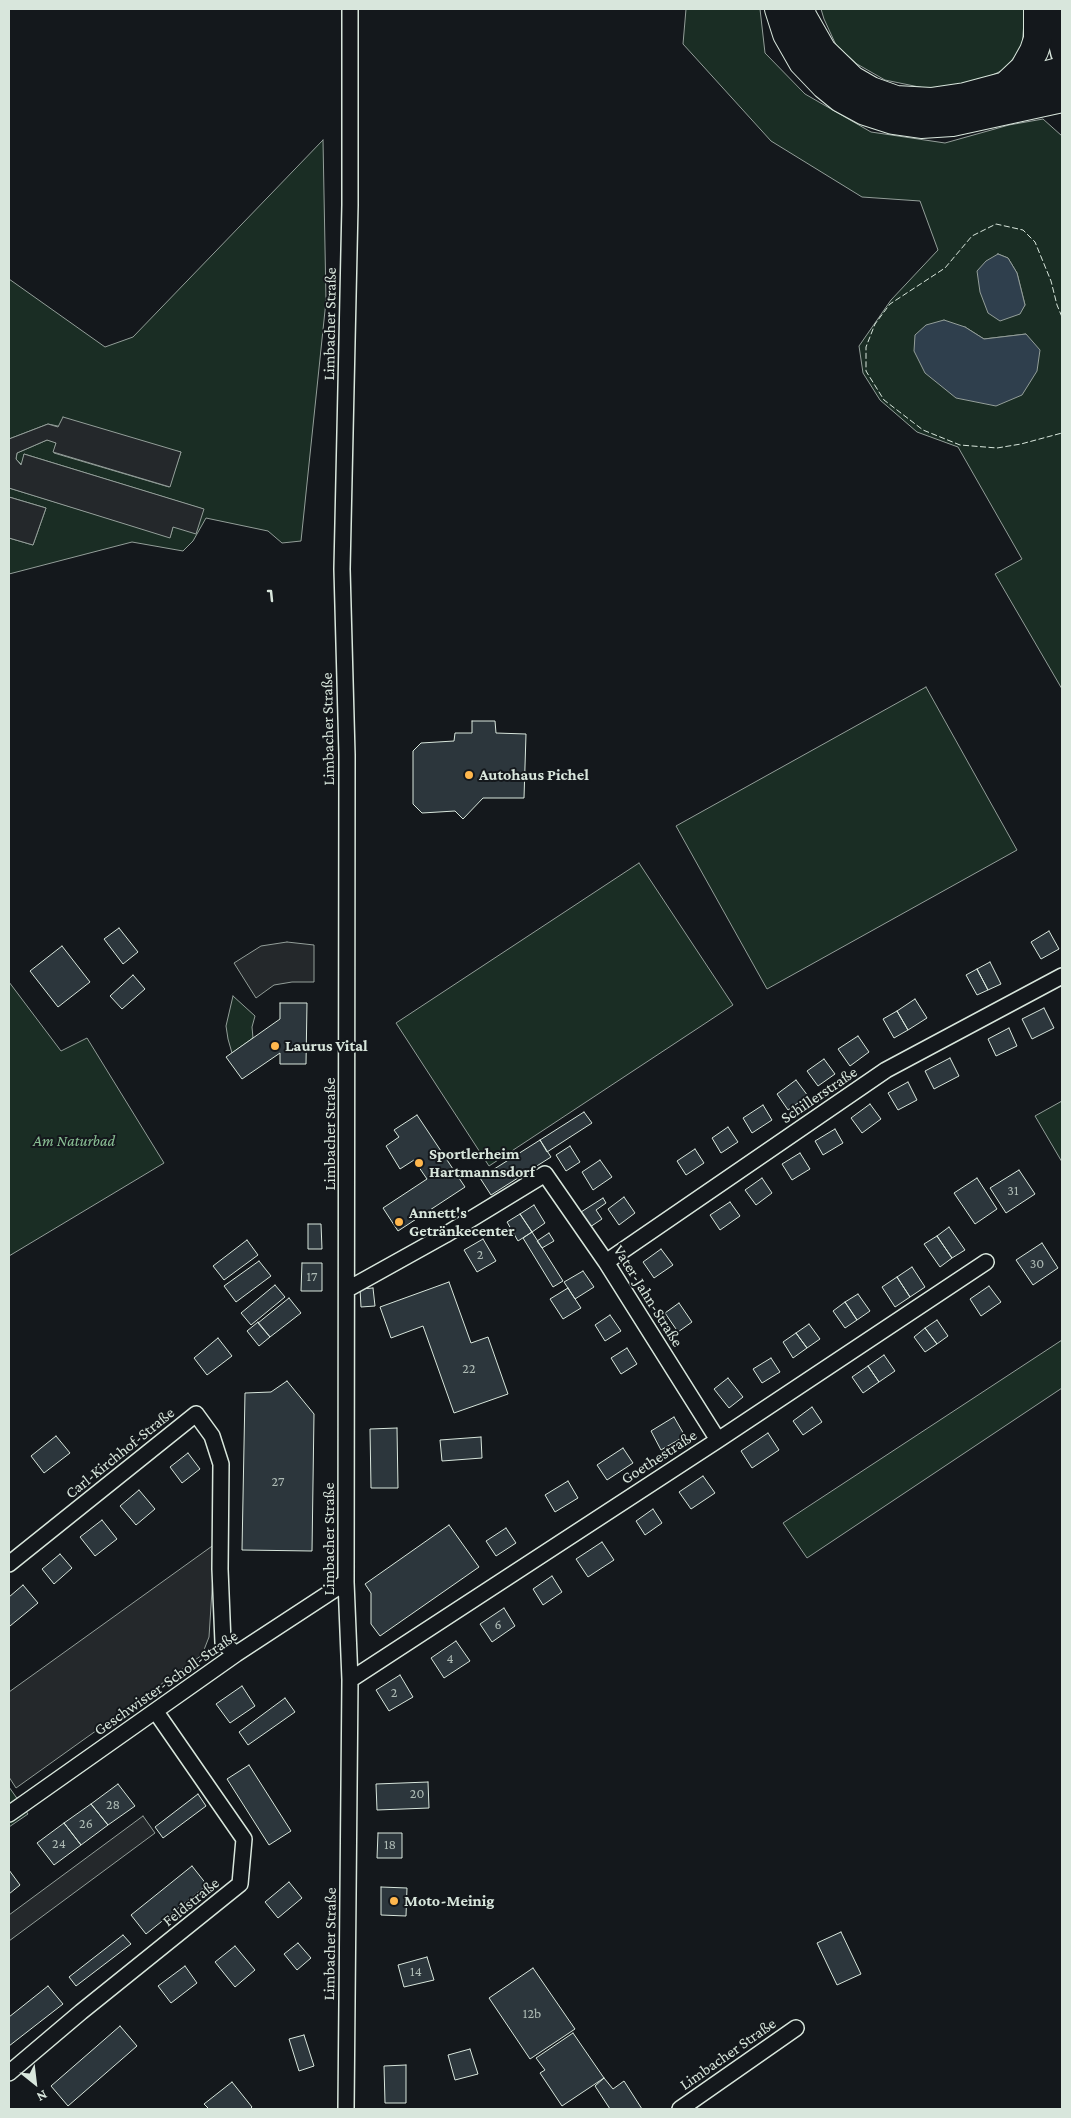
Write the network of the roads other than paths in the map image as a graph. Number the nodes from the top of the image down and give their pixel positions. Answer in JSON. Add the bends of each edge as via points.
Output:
{"nodes":[{"id":1,"x":350,"y":9,"type":"edge"},
{"id":2,"x":779,"y":9,"type":"edge"},
{"id":3,"x":801,"y":9,"type":"edge"},
{"id":4,"x":1038,"y":9,"type":"edge"},
{"id":5,"x":1051,"y":9,"type":"edge"},
{"id":6,"x":1062,"y":54,"type":"edge"},
{"id":7,"x":1062,"y":71,"type":"edge"},
{"id":8,"x":1007,"y":85,"type":"junction"},
{"id":9,"x":1062,"y":98,"type":"edge"},
{"id":10,"x":1062,"y":976,"type":"edge"},
{"id":11,"x":606,"y":1262,"type":"junction"},
{"id":12,"x":986,"y":1262,"type":"dead end"},
{"id":13,"x":348,"y":1289,"type":"junction"},
{"id":14,"x":718,"y":1440,"type":"junction"},
{"id":15,"x":9,"y":1564,"type":"edge"},
{"id":16,"x":346,"y":1582,"type":"junction"},
{"id":17,"x":236,"y":1654,"type":"junction"},
{"id":18,"x":350,"y":1680,"type":"junction"},
{"id":19,"x":156,"y":1712,"type":"junction"},
{"id":20,"x":9,"y":1814,"type":"edge"},
{"id":21,"x":796,"y":2028,"type":"dead end"},
{"id":22,"x":9,"y":2073,"type":"edge"},
{"id":23,"x":346,"y":2109,"type":"edge"},
{"id":24,"x":680,"y":2109,"type":"edge"}],
"edges":[{"from":1,"to":13,"type":"street","name":"Limbacher Straße","via":[[350,205],[342,569],[347,755]]},
{"from":2,"to":9,"type":"highway","via":[[787,34],[803,62],[824,85],[865,111],[893,120],[921,124],[952,122]]},
{"from":3,"to":8,"type":"highway","via":[[822,51],[852,80],[871,91],[896,100],[931,102],[965,97]]},
{"from":4,"to":8,"type":"highway","via":[[1038,39],[1034,51],[1024,69]]},
{"from":5,"to":6,"type":"main road"},
{"from":7,"to":8,"type":"highway"},
{"from":10,"to":11,"type":"street","name":"Schillerstraße","via":[[886,1070]]},
{"from":11,"to":13,"type":"street","name":"Vater-Jahn-Straße","via":[[544,1174],[445,1235]]},
{"from":11,"to":14,"type":"street","name":"Vater-Jahn-Straße"},
{"from":12,"to":14,"type":"street","name":"Goethestraße"},
{"from":13,"to":16,"type":"street","name":"Limbacher Straße"},
{"from":14,"to":18,"type":"street","name":"Goethestraße"},
{"from":15,"to":17,"type":"street","name":"Carl-Kirchhof-Straße","via":[[196,1414],[212,1436],[222,1464],[220,1569],[223,1642]]},
{"from":16,"to":17,"type":"street","name":"Geschwister-Scholl-Straße"},
{"from":16,"to":18,"type":"street","name":"Limbacher Straße"},
{"from":17,"to":19,"type":"street","name":"Geschwister-Scholl-Straße"},
{"from":18,"to":23,"type":"street","name":"Limbacher Straße"},
{"from":19,"to":20,"type":"street","name":"Geschwister-Scholl-Straße"},
{"from":19,"to":22,"type":"street","name":"Feldstraße","via":[[244,1839],[240,1884]]},
{"from":21,"to":24,"type":"street","name":"Limbacher Straße"}]}
